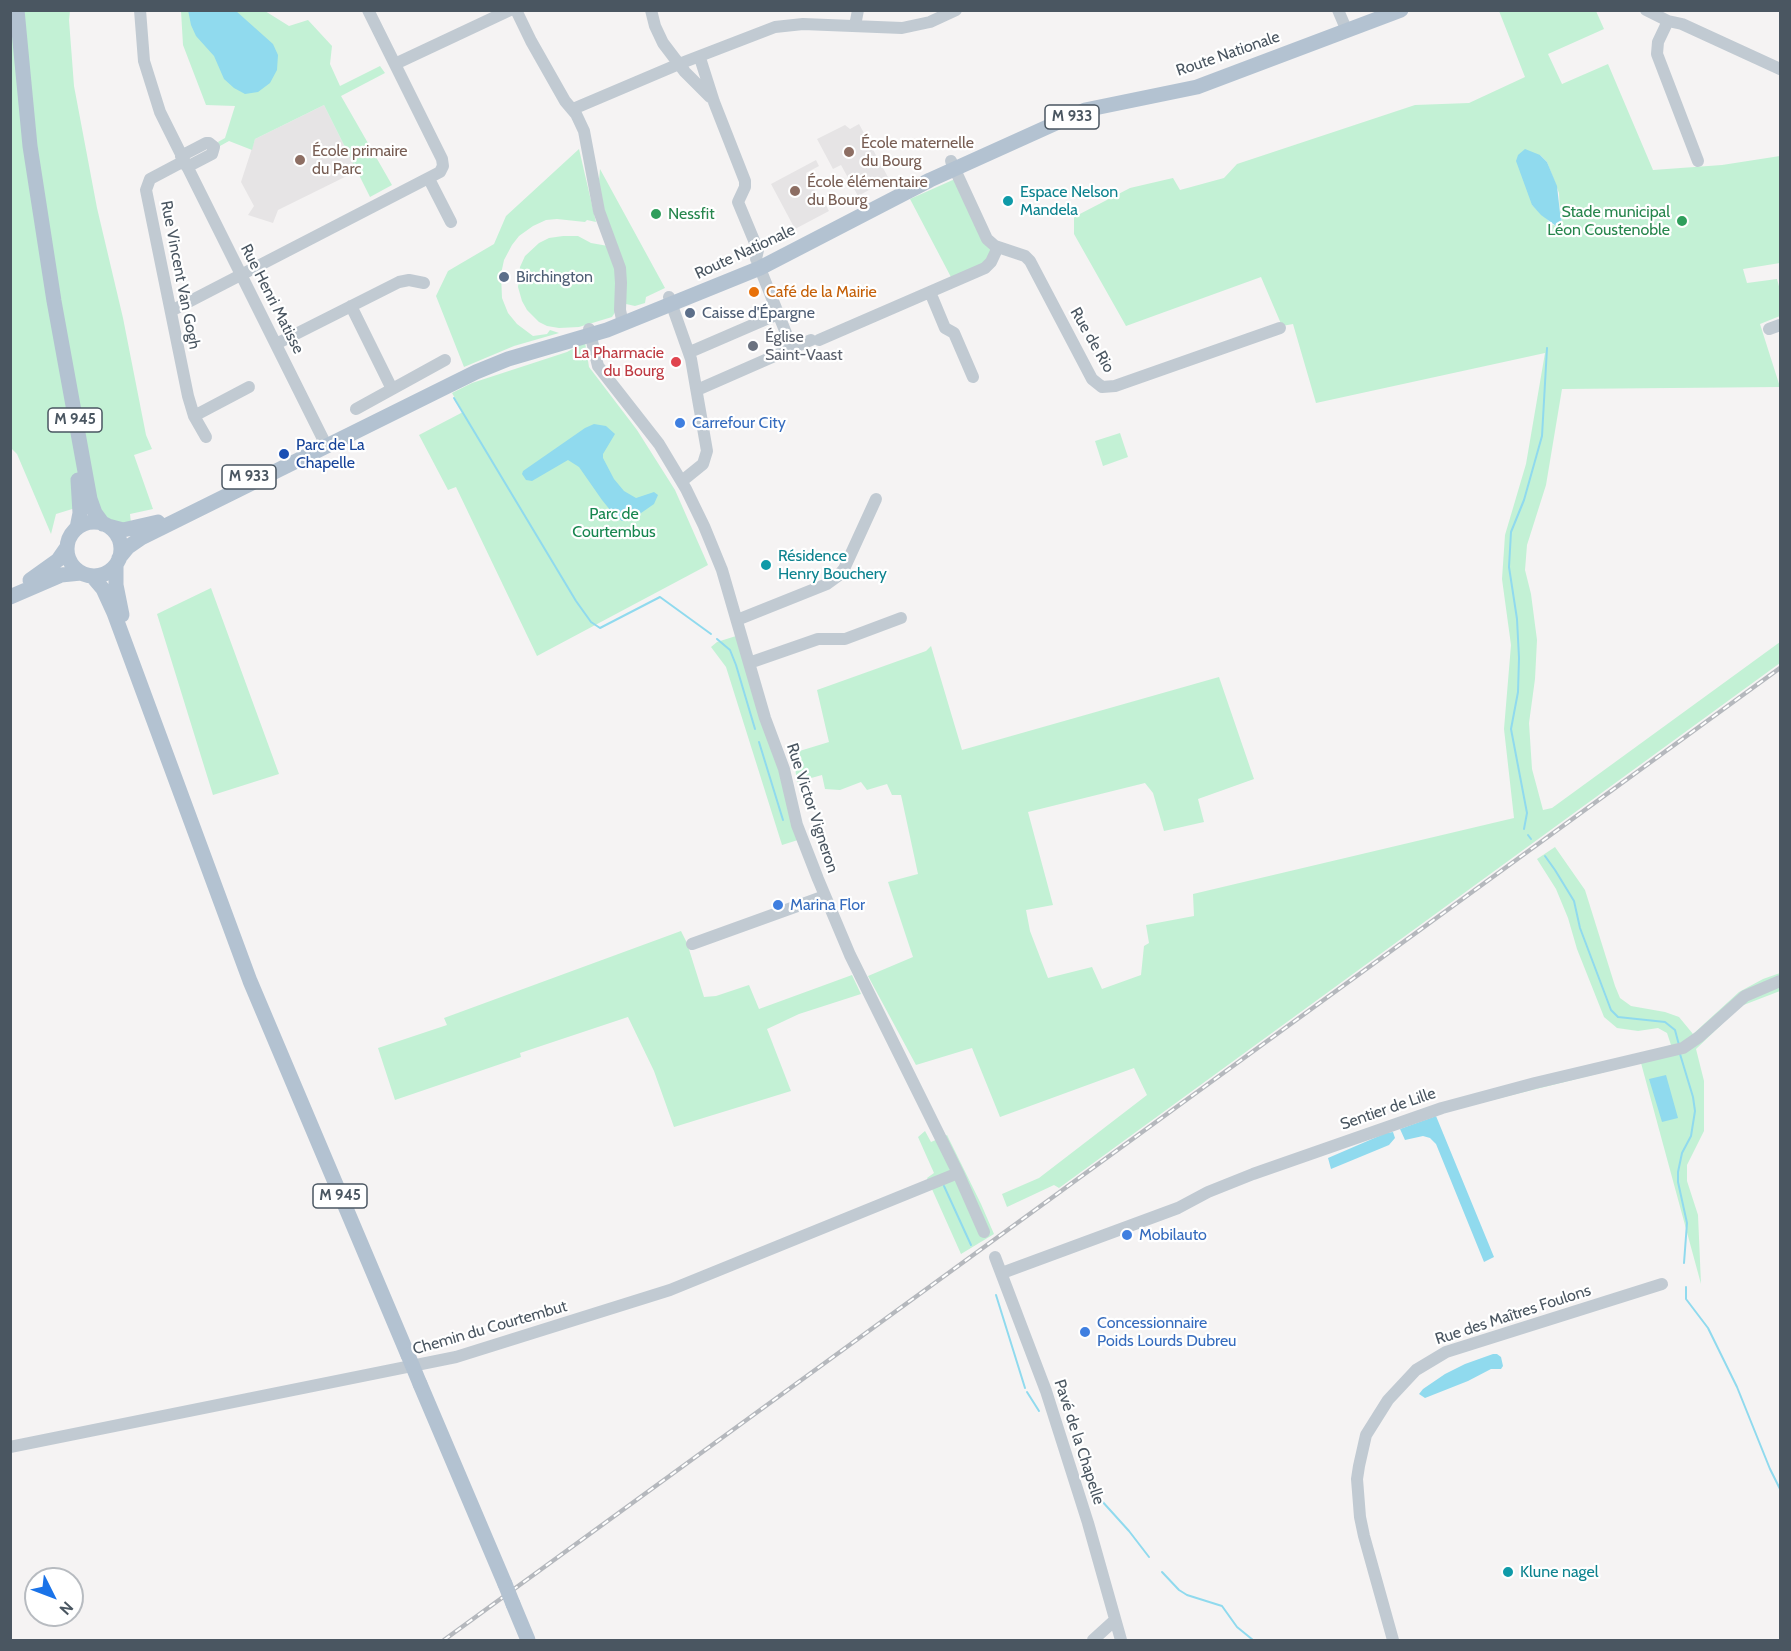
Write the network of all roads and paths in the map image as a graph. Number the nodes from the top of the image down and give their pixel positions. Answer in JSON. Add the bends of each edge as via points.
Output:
{"nodes":[{"id":1,"x":17,"y":10,"type":"edge"},
{"id":2,"x":140,"y":10,"type":"edge"},
{"id":3,"x":368,"y":10,"type":"edge"},
{"id":4,"x":510,"y":10,"type":"edge"},
{"id":5,"x":516,"y":10,"type":"edge"},
{"id":6,"x":651,"y":10,"type":"edge"},
{"id":7,"x":858,"y":10,"type":"edge"},
{"id":8,"x":956,"y":10,"type":"edge"},
{"id":9,"x":1380,"y":10,"type":"edge"},
{"id":10,"x":1401,"y":10,"type":"edge"},
{"id":11,"x":1646,"y":10,"type":"edge"},
{"id":12,"x":1668,"y":21,"type":"junction"},
{"id":13,"x":1343,"y":22,"type":"edge"},
{"id":14,"x":855,"y":26,"type":"junction"},
{"id":15,"x":700,"y":58,"type":"junction"},
{"id":16,"x":395,"y":64,"type":"junction"},
{"id":17,"x":679,"y":64,"type":"junction"},
{"id":18,"x":1780,"y":69,"type":"edge"},
{"id":19,"x":714,"y":102,"type":"junction"},
{"id":20,"x":573,"y":110,"type":"junction"},
{"id":21,"x":1698,"y":160,"type":"dead end"},
{"id":22,"x":184,"y":161,"type":"junction"},
{"id":23,"x":953,"y":165,"type":"junction"},
{"id":24,"x":429,"y":179,"type":"junction"},
{"id":25,"x":451,"y":222,"type":"dead end"},
{"id":26,"x":998,"y":247,"type":"junction"},
{"id":27,"x":758,"y":264,"type":"junction"},
{"id":28,"x":241,"y":274,"type":"junction"},
{"id":29,"x":424,"y":283,"type":"dead end"},
{"id":30,"x":930,"y":292,"type":"junction"},
{"id":31,"x":670,"y":301,"type":"junction"},
{"id":32,"x":351,"y":306,"type":"junction"},
{"id":33,"x":171,"y":311,"type":"junction"},
{"id":34,"x":56,"y":313,"type":"junction"},
{"id":35,"x":778,"y":314,"type":"junction"},
{"id":36,"x":622,"y":320,"type":"junction"},
{"id":37,"x":1280,"y":328,"type":"dead end"},
{"id":38,"x":590,"y":332,"type":"junction"},
{"id":39,"x":276,"y":344,"type":"junction"},
{"id":40,"x":792,"y":348,"type":"junction"},
{"id":41,"x":690,"y":352,"type":"junction"},
{"id":42,"x":445,"y":360,"type":"dead end"},
{"id":43,"x":973,"y":377,"type":"dead end"},
{"id":44,"x":249,"y":387,"type":"dead end"},
{"id":45,"x":392,"y":389,"type":"junction"},
{"id":46,"x":697,"y":390,"type":"junction"},
{"id":47,"x":356,"y":409,"type":"dead end"},
{"id":48,"x":194,"y":416,"type":"junction"},
{"id":49,"x":206,"y":437,"type":"dead end"},
{"id":50,"x":326,"y":443,"type":"junction"},
{"id":51,"x":682,"y":481,"type":"junction"},
{"id":52,"x":876,"y":500,"type":"dead end"},
{"id":53,"x":105,"y":525,"type":"junction"},
{"id":54,"x":77,"y":528,"type":"junction"},
{"id":55,"x":67,"y":547,"type":"junction"},
{"id":56,"x":118,"y":561,"type":"junction"},
{"id":57,"x":87,"y":574,"type":"junction"},
{"id":58,"x":10,"y":591,"type":"edge"},
{"id":59,"x":10,"y":597,"type":"edge"},
{"id":60,"x":901,"y":618,"type":"dead end"},
{"id":61,"x":736,"y":620,"type":"junction"},
{"id":62,"x":749,"y":663,"type":"junction"},
{"id":63,"x":171,"y":763,"type":"junction"},
{"id":64,"x":825,"y":896,"type":"junction"},
{"id":65,"x":692,"y":944,"type":"dead end"},
{"id":66,"x":1780,"y":981,"type":"edge"},
{"id":67,"x":958,"y":1173,"type":"junction"},
{"id":68,"x":984,"y":1232,"type":"dead end"},
{"id":69,"x":995,"y":1257,"type":"dead end"},
{"id":70,"x":1002,"y":1273,"type":"junction"},
{"id":71,"x":1662,"y":1284,"type":"dead end"},
{"id":72,"x":10,"y":1447,"type":"edge"},
{"id":73,"x":1115,"y":1620,"type":"junction"},
{"id":74,"x":528,"y":1641,"type":"edge"},
{"id":75,"x":1093,"y":1641,"type":"edge"},
{"id":76,"x":1121,"y":1641,"type":"edge"},
{"id":77,"x":1394,"y":1641,"type":"edge"}],
"edges":[{"from":1,"to":34,"type":"main road","number":"M 945","via":[[31,156]]},
{"from":2,"to":22,"type":"street","name":"Rue Henri Matisse","via":[[144,61],[151,86]]},
{"from":3,"to":16,"type":"street"},
{"from":4,"to":16,"type":"street"},
{"from":5,"to":20,"type":"street","via":[[562,97]]},
{"from":6,"to":17,"type":"street","via":[[657,31]]},
{"from":7,"to":14,"type":"street"},
{"from":8,"to":14,"type":"street","via":[[910,27]]},
{"from":9,"to":13,"type":"main road","name":"Route Nationale","number":"M 933"},
{"from":10,"to":13,"type":"main road","name":"Route Nationale","number":"M 933"},
{"from":11,"to":12,"type":"street"},
{"from":12,"to":18,"type":"street"},
{"from":12,"to":21,"type":"street","via":[[1657,54]]},
{"from":13,"to":23,"type":"main road","name":"Route Nationale","number":"M 933","via":[[1194,78],[1090,101],[1014,131]]},
{"from":14,"to":15,"type":"street","via":[[782,26]]},
{"from":15,"to":17,"type":"street"},
{"from":15,"to":19,"type":"street"},
{"from":16,"to":24,"type":"street","via":[[442,159],[440,172]]},
{"from":17,"to":19,"type":"street"},
{"from":17,"to":20,"type":"street"},
{"from":19,"to":27,"type":"street","via":[[744,177],[744,189],[733,197],[731,205]]},
{"from":20,"to":36,"type":"street","via":[[584,131],[599,211],[620,268]]},
{"from":22,"to":28,"type":"street","name":"Rue Henri Matisse"},
{"from":22,"to":33,"type":"street","name":"Rue Vincent Van Gogh","via":[[153,177],[146,186]]},
{"from":23,"to":26,"type":"street","via":[[987,239]]},
{"from":23,"to":27,"type":"main road","name":"Route Nationale","number":"M 933"},
{"from":24,"to":25,"type":"street"},
{"from":24,"to":28,"type":"street"},
{"from":26,"to":30,"type":"street","via":[[986,268]]},
{"from":26,"to":37,"type":"street","name":"Rue de Rio","via":[[1030,261],[1092,379],[1101,387],[1115,386]]},
{"from":27,"to":31,"type":"main road","name":"Route Nationale","number":"M 933"},
{"from":27,"to":35,"type":"street"},
{"from":28,"to":33,"type":"street"},
{"from":28,"to":39,"type":"street","name":"Rue Henri Matisse"},
{"from":29,"to":32,"type":"street","via":[[399,282]]},
{"from":30,"to":40,"type":"street"},
{"from":30,"to":43,"type":"street"},
{"from":31,"to":36,"type":"main road","name":"Route Nationale","number":"M 933"},
{"from":31,"to":41,"type":"street"},
{"from":32,"to":39,"type":"street"},
{"from":32,"to":45,"type":"street"},
{"from":33,"to":48,"type":"street","name":"Rue Vincent Van Gogh"},
{"from":34,"to":53,"type":"main road","number":"M 945","via":[[90,499]]},
{"from":34,"to":54,"type":"main road","number":"M 945","via":[[80,492]]},
{"from":35,"to":40,"type":"street"},
{"from":35,"to":41,"type":"street"},
{"from":36,"to":38,"type":"main road","name":"Route Nationale","number":"M 933"},
{"from":38,"to":50,"type":"main road","name":"Route Nationale","number":"M 933","via":[[476,372]]},
{"from":38,"to":51,"type":"street","name":"Rue Victor Vigneron","via":[[600,369],[649,430]]},
{"from":39,"to":50,"type":"street","name":"Rue Henri Matisse"},
{"from":40,"to":46,"type":"street"},
{"from":41,"to":46,"type":"street"},
{"from":42,"to":45,"type":"street"},
{"from":44,"to":48,"type":"street"},
{"from":45,"to":47,"type":"street"},
{"from":46,"to":51,"type":"street","via":[[707,455],[700,467]]},
{"from":48,"to":49,"type":"street","name":"Rue Vincent Van Gogh"},
{"from":50,"to":53,"type":"main road","name":"Route Nationale","number":"M 933","via":[[159,522],[123,530]]},
{"from":50,"to":56,"type":"main road","name":"Route Nationale","number":"M 933","via":[[141,538],[128,546]]},
{"from":51,"to":61,"type":"street","name":"Rue Victor Vigneron","via":[[714,547]]},
{"from":52,"to":61,"type":"street","via":[[838,576]]},
{"from":53,"to":54,"type":"main road","via":[[91,522]]},
{"from":53,"to":56,"type":"main road","via":[[118,538]]},
{"from":54,"to":55,"type":"main road"},
{"from":55,"to":57,"type":"main road","via":[[70,562]]},
{"from":55,"to":58,"type":"main road","via":[[51,566]]},
{"from":56,"to":57,"type":"main road","via":[[107,573]]},
{"from":56,"to":63,"type":"main road","number":"M 945","via":[[115,579],[120,607]]},
{"from":57,"to":59,"type":"main road","via":[[61,575]]},
{"from":57,"to":63,"type":"main road","number":"M 945","via":[[103,589],[114,613]]},
{"from":60,"to":62,"type":"street","via":[[845,639],[818,639]]},
{"from":61,"to":62,"type":"street","name":"Rue Victor Vigneron"},
{"from":62,"to":64,"type":"street","name":"Rue Victor Vigneron","via":[[784,768],[797,825]]},
{"from":63,"to":74,"type":"main road","number":"M 945","bridge":true,"via":[[243,964]]},
{"from":64,"to":65,"type":"street"},
{"from":64,"to":67,"type":"street","name":"Rue Victor Vigneron","via":[[855,966]]},
{"from":66,"to":70,"type":"street","name":"Sentier de Lille","via":[[1745,996],[1694,1041],[1678,1050],[1442,1108],[1245,1176],[1173,1209]]},
{"from":67,"to":68,"type":"street","name":"Rue Victor Vigneron"},
{"from":67,"to":72,"type":"street","name":"Chemin du Courtembut","via":[[670,1290],[456,1358]]},
{"from":69,"to":70,"type":"street","name":"Pavé de la Chapelle"},
{"from":70,"to":73,"type":"street","name":"Pavé de la Chapelle","via":[[1046,1391]]},
{"from":71,"to":77,"type":"street","name":"Rue des Maîtres Foulons","via":[[1446,1352],[1416,1370],[1388,1400],[1366,1435],[1357,1479],[1364,1536]]},
{"from":73,"to":75,"type":"street"},
{"from":73,"to":76,"type":"street","name":"Pavé de la Chapelle"}]}
